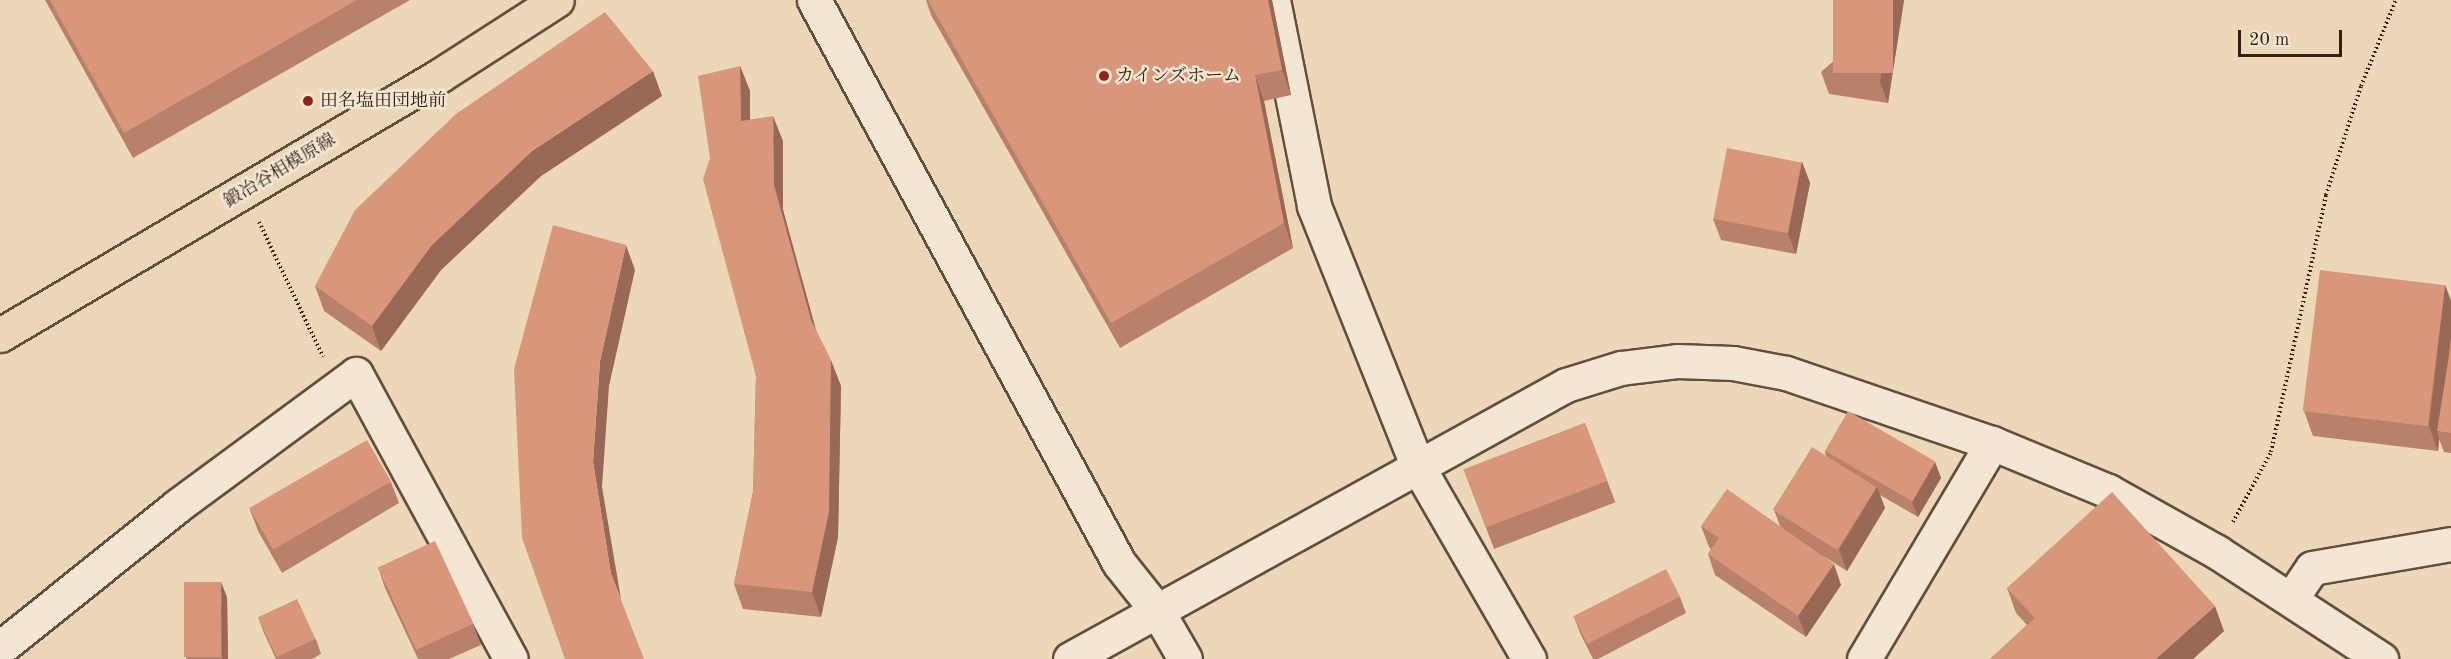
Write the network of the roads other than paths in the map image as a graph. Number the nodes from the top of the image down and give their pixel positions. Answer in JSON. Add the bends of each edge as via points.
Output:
{"nodes":[{"id":1,"x":557,"y":0,"type":"edge"},
{"id":2,"x":814,"y":0,"type":"edge"},
{"id":3,"x":1273,"y":0,"type":"edge"},
{"id":4,"x":0,"y":335,"type":"edge"},
{"id":5,"x":1992,"y":444,"type":"junction"},
{"id":6,"x":1417,"y":465,"type":"junction"},
{"id":7,"x":2451,"y":544,"type":"edge"},
{"id":8,"x":2291,"y":599,"type":"junction"},
{"id":9,"x":1158,"y":612,"type":"junction"},
{"id":10,"x":0,"y":648,"type":"edge"},
{"id":11,"x":511,"y":659,"type":"edge"},
{"id":12,"x":1070,"y":659,"type":"edge"},
{"id":13,"x":1185,"y":659,"type":"edge"},
{"id":14,"x":1529,"y":659,"type":"edge"},
{"id":15,"x":1864,"y":659,"type":"edge"},
{"id":16,"x":2381,"y":659,"type":"edge"}],
"edges":[{"from":1,"to":4,"type":"main road","name":"鍛冶谷相模原線","via":[[439,76]]},
{"from":2,"to":9,"type":"street","via":[[1119,562]]},
{"from":3,"to":6,"type":"street","via":[[1314,206]]},
{"from":5,"to":6,"type":"street","via":[[1786,373],[1733,363],[1677,361],[1621,368],[1566,385]]},
{"from":5,"to":8,"type":"street","via":[[2108,491]]},
{"from":5,"to":15,"type":"street"},
{"from":6,"to":9,"type":"street"},
{"from":6,"to":14,"type":"street"},
{"from":7,"to":8,"type":"street","via":[[2313,568]]},
{"from":8,"to":16,"type":"street"},
{"from":9,"to":12,"type":"street"},
{"from":9,"to":13,"type":"street"},
{"from":10,"to":11,"type":"street","via":[[177,506],[356,375]]}]}
